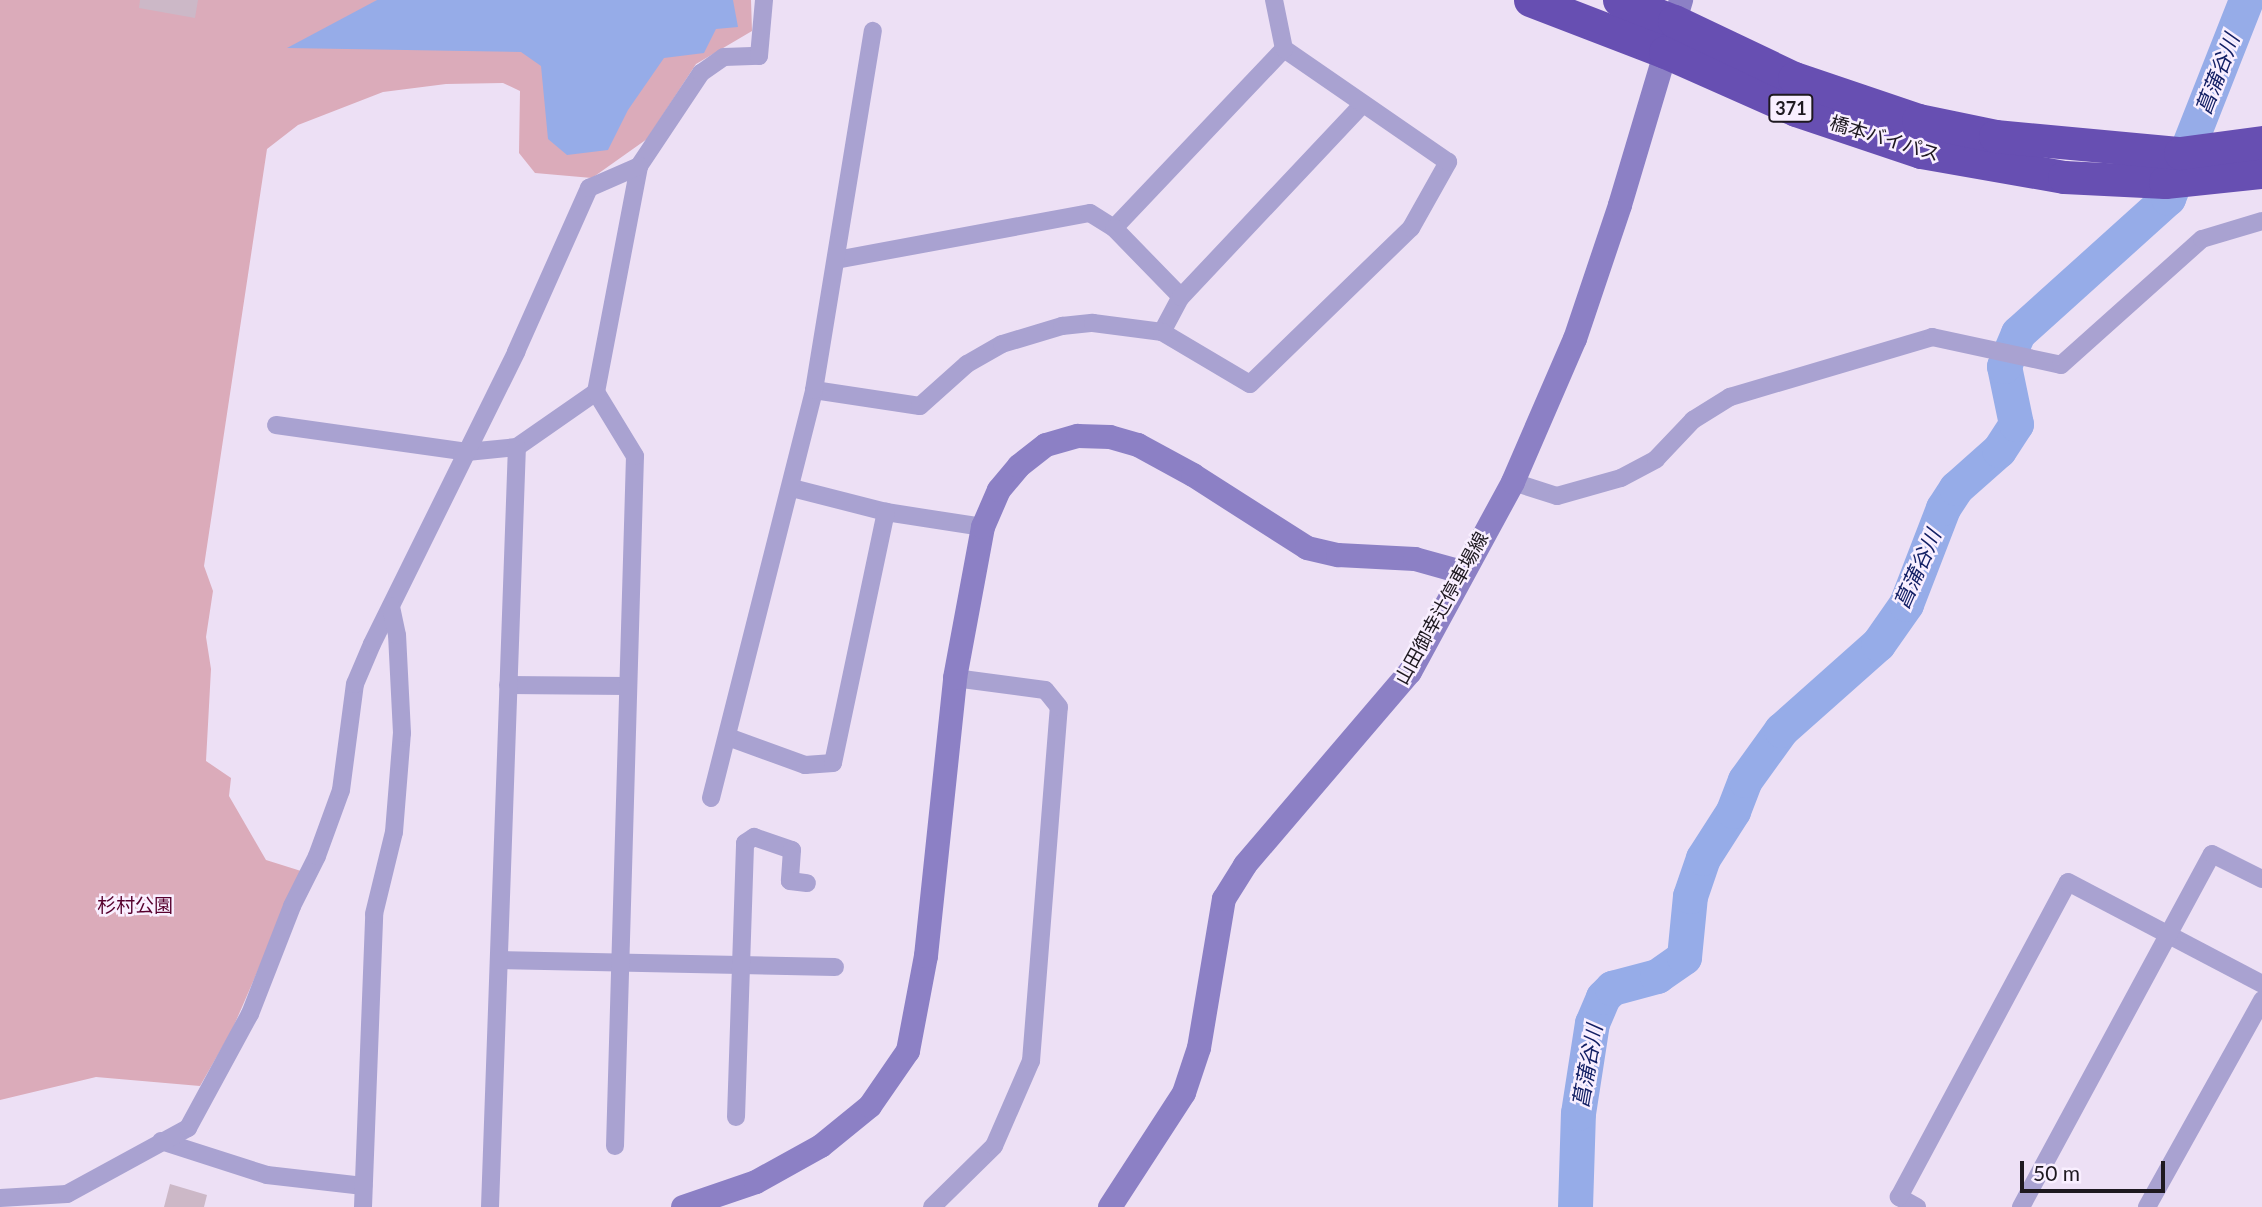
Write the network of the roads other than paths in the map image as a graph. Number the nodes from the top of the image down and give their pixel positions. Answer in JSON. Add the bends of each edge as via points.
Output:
{"nodes":[{"id":1,"x":764,"y":0,"type":"edge"},
{"id":2,"x":1274,"y":0,"type":"edge"},
{"id":3,"x":1530,"y":0,"type":"edge"},
{"id":4,"x":1619,"y":0,"type":"edge"},
{"id":5,"x":1678,"y":10,"type":"edge"},
{"id":6,"x":873,"y":31,"type":"dead end"},
{"id":7,"x":1284,"y":49,"type":"junction"},
{"id":8,"x":1665,"y":52,"type":"junction"},
{"id":9,"x":1362,"y":105,"type":"junction"},
{"id":10,"x":2262,"y":142,"type":"edge"},
{"id":11,"x":639,"y":166,"type":"junction"},
{"id":12,"x":2262,"y":172,"type":"edge"},
{"id":13,"x":2262,"y":221,"type":"edge"},
{"id":14,"x":1114,"y":228,"type":"junction"},
{"id":15,"x":836,"y":260,"type":"junction"},
{"id":16,"x":1181,"y":297,"type":"junction"},
{"id":17,"x":1162,"y":332,"type":"junction"},
{"id":18,"x":814,"y":390,"type":"junction"},
{"id":19,"x":596,"y":392,"type":"junction"},
{"id":20,"x":276,"y":425,"type":"dead end"},
{"id":21,"x":517,"y":447,"type":"junction"},
{"id":22,"x":467,"y":452,"type":"junction"},
{"id":23,"x":1513,"y":482,"type":"junction"},
{"id":24,"x":792,"y":488,"type":"junction"},
{"id":25,"x":886,"y":512,"type":"junction"},
{"id":26,"x":983,"y":527,"type":"junction"},
{"id":27,"x":1462,"y":572,"type":"junction"},
{"id":28,"x":391,"y":607,"type":"junction"},
{"id":29,"x":955,"y":678,"type":"junction"},
{"id":30,"x":508,"y":685,"type":"junction"},
{"id":31,"x":627,"y":686,"type":"junction"},
{"id":32,"x":728,"y":737,"type":"junction"},
{"id":33,"x":711,"y":798,"type":"dead end"},
{"id":34,"x":2262,"y":879,"type":"edge"},
{"id":35,"x":807,"y":883,"type":"dead end"},
{"id":36,"x":2171,"y":934,"type":"junction"},
{"id":37,"x":499,"y":960,"type":"junction"},
{"id":38,"x":621,"y":962,"type":"junction"},
{"id":39,"x":740,"y":965,"type":"junction"},
{"id":40,"x":835,"y":967,"type":"dead end"},
{"id":41,"x":2262,"y":984,"type":"edge"},
{"id":42,"x":2262,"y":1000,"type":"edge"},
{"id":43,"x":736,"y":1118,"type":"dead end"},
{"id":44,"x":161,"y":1141,"type":"junction"},
{"id":45,"x":615,"y":1146,"type":"dead end"},
{"id":46,"x":363,"y":1186,"type":"junction"},
{"id":47,"x":0,"y":1198,"type":"edge"},
{"id":48,"x":363,"y":1207,"type":"edge"},
{"id":49,"x":490,"y":1207,"type":"edge"},
{"id":50,"x":683,"y":1207,"type":"edge"},
{"id":51,"x":932,"y":1207,"type":"edge"},
{"id":52,"x":1110,"y":1207,"type":"edge"},
{"id":53,"x":1917,"y":1207,"type":"edge"},
{"id":54,"x":2021,"y":1207,"type":"edge"},
{"id":55,"x":2147,"y":1207,"type":"edge"}],
"edges":[{"from":1,"to":11,"type":"street","via":[[759,56],[724,57],[701,73]]},
{"from":2,"to":7,"type":"street"},
{"from":3,"to":8,"type":"highway","name":"橋本バイパス","number":"371"},
{"from":4,"to":5,"type":"highway","name":"橋本バイパス","number":"371"},
{"from":5,"to":8,"type":"street","name":"山田御幸辻停車場線"},
{"from":5,"to":10,"type":"highway","name":"橋本バイパス","number":"371","via":[[1794,78],[1918,120],[1995,136],[2180,153]]},
{"from":6,"to":15,"type":"street"},
{"from":7,"to":9,"type":"street"},
{"from":7,"to":14,"type":"street"},
{"from":8,"to":12,"type":"highway","name":"橋本バイパス","number":"371","via":[[1796,110],[1921,152],[2064,177],[2165,182]]},
{"from":8,"to":23,"type":"street","name":"山田御幸辻停車場線","via":[[1575,339]]},
{"from":9,"to":16,"type":"street"},
{"from":9,"to":17,"type":"street","via":[[1448,162],[1411,228],[1250,384]]},
{"from":11,"to":19,"type":"street"},
{"from":11,"to":22,"type":"street","via":[[589,188]]},
{"from":13,"to":23,"type":"street","via":[[2202,239],[2061,365],[1932,337],[1730,397],[1693,420],[1656,459],[1609,481],[1557,496]]},
{"from":14,"to":15,"type":"street","via":[[1090,213]]},
{"from":14,"to":16,"type":"street"},
{"from":15,"to":18,"type":"street"},
{"from":16,"to":17,"type":"street"},
{"from":17,"to":18,"type":"street","via":[[1093,323],[1062,326],[1002,344],[967,364],[920,407]]},
{"from":18,"to":24,"type":"street"},
{"from":19,"to":21,"type":"street"},
{"from":19,"to":31,"type":"street","via":[[635,456]]},
{"from":20,"to":22,"type":"street"},
{"from":21,"to":22,"type":"street"},
{"from":21,"to":30,"type":"street"},
{"from":22,"to":28,"type":"street"},
{"from":23,"to":27,"type":"street","name":"山田御幸辻停車場線"},
{"from":24,"to":25,"type":"street"},
{"from":24,"to":32,"type":"street"},
{"from":25,"to":26,"type":"street"},
{"from":25,"to":32,"type":"street","via":[[833,763],[805,765]]},
{"from":26,"to":27,"type":"street","via":[[999,490],[1046,445],[1078,436],[1110,437],[1138,445],[1193,475],[1307,548],[1338,555],[1415,559]]},
{"from":26,"to":29,"type":"street"},
{"from":27,"to":52,"type":"street","name":"山田御幸辻停車場線","via":[[1410,671],[1245,865],[1224,900],[1199,1048],[1184,1094]]},
{"from":28,"to":44,"type":"street","via":[[355,684],[341,790],[250,1014],[188,1128]]},
{"from":28,"to":46,"type":"street","via":[[397,635],[402,733],[394,832],[374,914]]},
{"from":29,"to":50,"type":"street","via":[[926,956],[908,1051],[870,1106],[821,1146],[756,1182]]},
{"from":29,"to":51,"type":"street","via":[[1045,690],[1059,707],[1031,1061],[994,1146]]},
{"from":30,"to":31,"type":"street"},
{"from":30,"to":37,"type":"street"},
{"from":31,"to":38,"type":"street"},
{"from":32,"to":33,"type":"street"},
{"from":34,"to":36,"type":"street","via":[[2212,854]]},
{"from":35,"to":39,"type":"street","via":[[790,880],[792,850],[754,837],[745,843]]},
{"from":36,"to":41,"type":"street"},
{"from":36,"to":53,"type":"street","via":[[2068,882],[1899,1196]]},
{"from":36,"to":54,"type":"street"},
{"from":37,"to":38,"type":"street"},
{"from":37,"to":49,"type":"street"},
{"from":38,"to":39,"type":"street"},
{"from":38,"to":45,"type":"street"},
{"from":39,"to":40,"type":"street"},
{"from":39,"to":43,"type":"street"},
{"from":42,"to":55,"type":"street"},
{"from":44,"to":46,"type":"street","via":[[267,1175]]},
{"from":44,"to":47,"type":"street","via":[[66,1194]]},
{"from":46,"to":48,"type":"street"}]}
